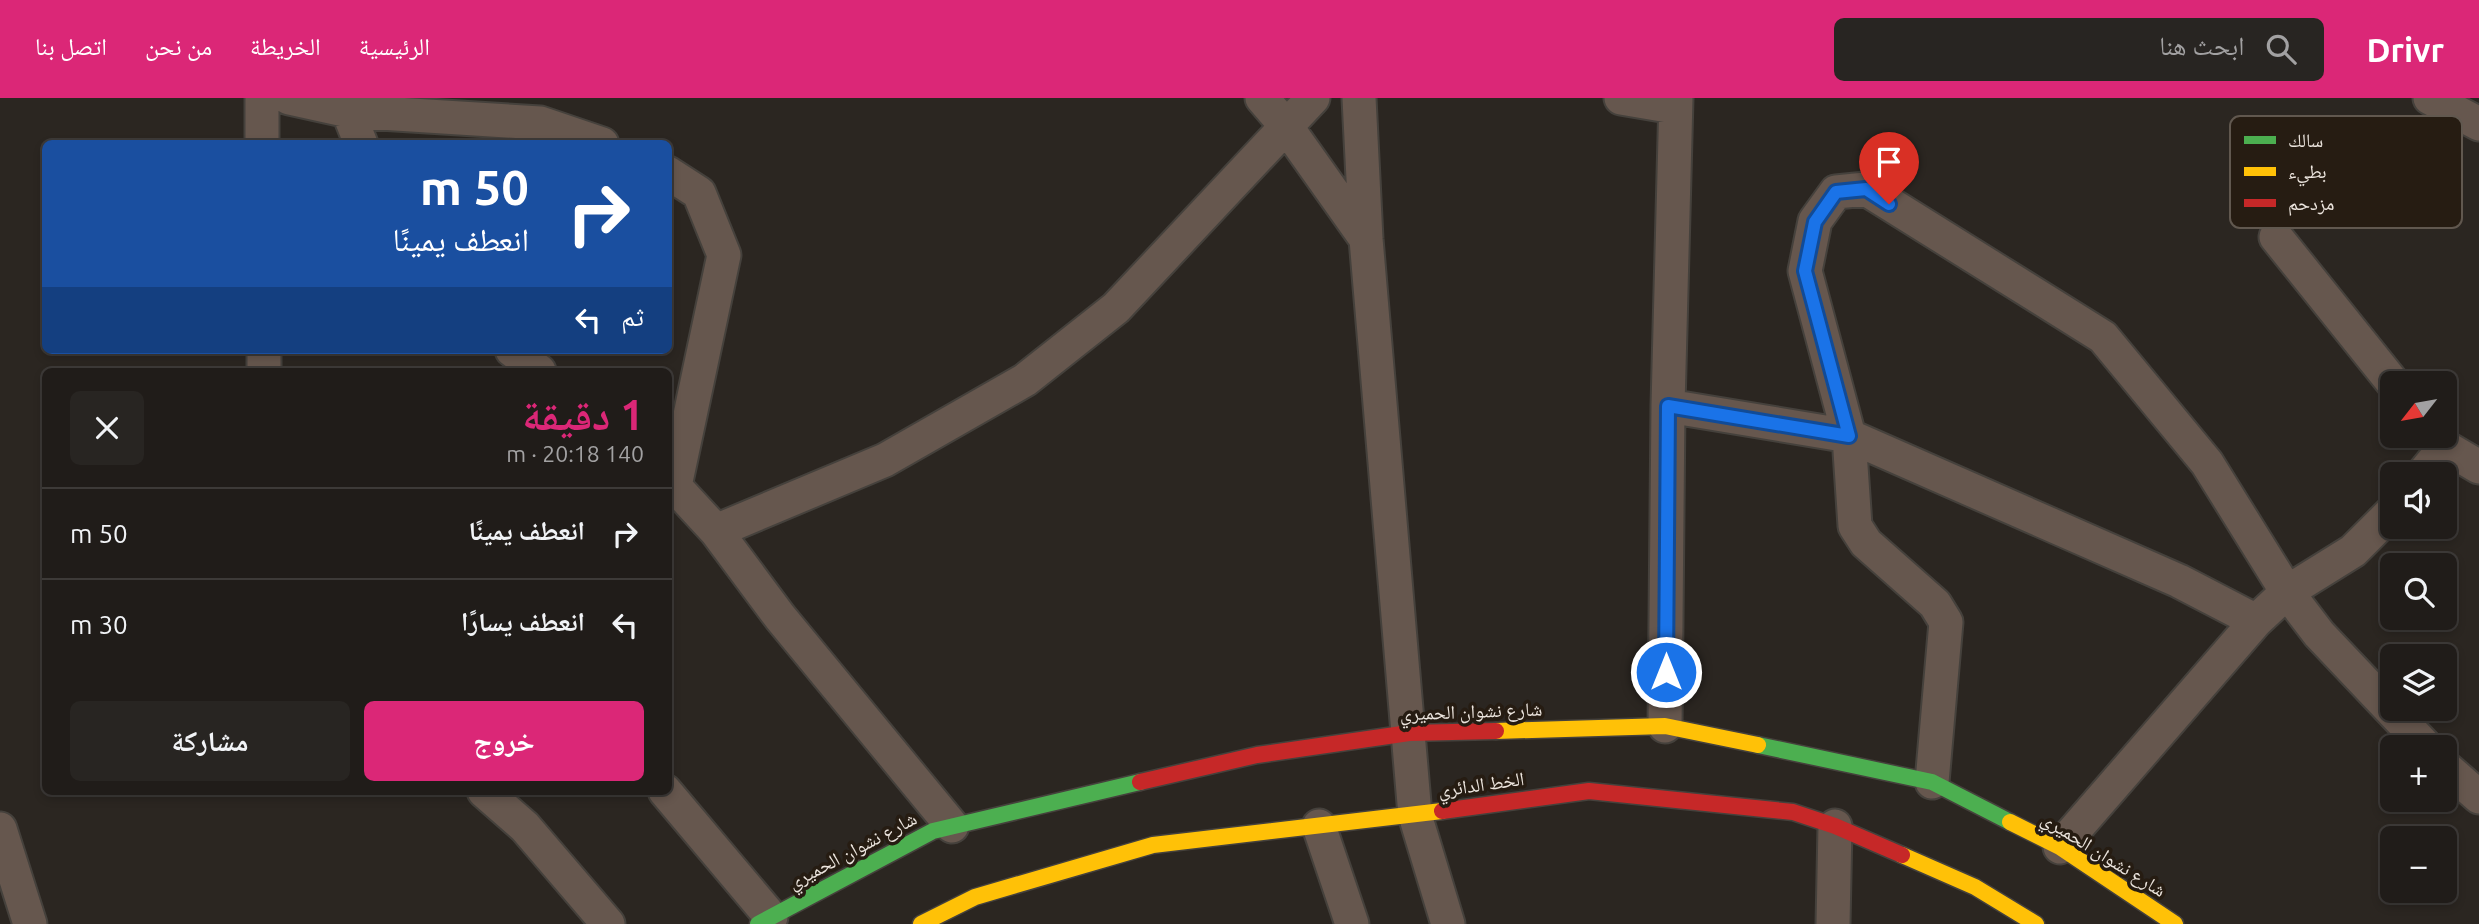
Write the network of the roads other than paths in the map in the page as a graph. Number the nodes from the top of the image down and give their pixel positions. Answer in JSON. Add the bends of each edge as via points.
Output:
{"nodes":[{"id":1,"x":261,"y":98,"type":"edge"},
{"id":2,"x":289,"y":98,"type":"edge"},
{"id":3,"x":1262,"y":98,"type":"edge"},
{"id":4,"x":1313,"y":98,"type":"edge"},
{"id":5,"x":1359,"y":98,"type":"edge"},
{"id":6,"x":1621,"y":98,"type":"edge"},
{"id":7,"x":2430,"y":98,"type":"edge"},
{"id":8,"x":1675,"y":103,"type":"edge"},
{"id":9,"x":348,"y":111,"type":"junction"},
{"id":10,"x":2479,"y":124,"type":"edge"},
{"id":11,"x":1286,"y":126,"type":"junction"},
{"id":12,"x":262,"y":140,"type":"edge"},
{"id":13,"x":359,"y":140,"type":"edge"},
{"id":14,"x":590,"y":140,"type":"edge"},
{"id":15,"x":672,"y":176,"type":"edge"},
{"id":16,"x":2276,"y":237,"type":"dead end"},
{"id":17,"x":1367,"y":239,"type":"junction"},
{"id":18,"x":517,"y":354,"type":"edge"},
{"id":19,"x":535,"y":368,"type":"edge"},
{"id":20,"x":2383,"y":371,"type":"edge"},
{"id":21,"x":1668,"y":406,"type":"junction"},
{"id":22,"x":1849,"y":436,"type":"junction"},
{"id":23,"x":2449,"y":448,"type":"edge"},
{"id":24,"x":2479,"y":467,"type":"edge"},
{"id":25,"x":672,"y":483,"type":"edge"},
{"id":26,"x":2380,"y":524,"type":"edge"},
{"id":27,"x":716,"y":531,"type":"junction"},
{"id":28,"x":2287,"y":592,"type":"junction"},
{"id":29,"x":2256,"y":621,"type":"junction"},
{"id":30,"x":1665,"y":726,"type":"junction"},
{"id":31,"x":1409,"y":733,"type":"junction"},
{"id":32,"x":2415,"y":735,"type":"edge"},
{"id":33,"x":2457,"y":778,"type":"edge"},
{"id":34,"x":1932,"y":782,"type":"junction"},
{"id":35,"x":488,"y":795,"type":"edge"},
{"id":36,"x":668,"y":795,"type":"edge"},
{"id":37,"x":2479,"y":797,"type":"edge"},
{"id":38,"x":1415,"y":815,"type":"junction"},
{"id":39,"x":952,"y":825,"type":"junction"},
{"id":40,"x":1319,"y":826,"type":"junction"},
{"id":41,"x":1835,"y":826,"type":"junction"},
{"id":42,"x":0,"y":829,"type":"edge"},
{"id":43,"x":2060,"y":847,"type":"junction"},
{"id":44,"x":764,"y":920,"type":"edge"},
{"id":45,"x":933,"y":921,"type":"edge"},
{"id":46,"x":30,"y":924,"type":"edge"},
{"id":47,"x":608,"y":924,"type":"edge"},
{"id":48,"x":1352,"y":924,"type":"edge"},
{"id":49,"x":1448,"y":924,"type":"edge"},
{"id":50,"x":1833,"y":924,"type":"edge"},
{"id":51,"x":2036,"y":924,"type":"edge"},
{"id":52,"x":2175,"y":924,"type":"edge"}],
"edges":[{"from":1,"to":12,"type":"street"},
{"from":2,"to":9,"type":"street"},
{"from":3,"to":11,"type":"street"},
{"from":4,"to":11,"type":"street"},
{"from":5,"to":17,"type":"street"},
{"from":6,"to":8,"type":"street"},
{"from":7,"to":10,"type":"street"},
{"from":8,"to":21,"type":"street"},
{"from":9,"to":13,"type":"street"},
{"from":9,"to":14,"type":"street","via":[[540,123]]},
{"from":11,"to":17,"type":"street"},
{"from":11,"to":27,"type":"street","via":[[1116,308],[1025,380],[885,460]]},
{"from":15,"to":25,"type":"street","via":[[699,193],[724,255]]},
{"from":16,"to":20,"type":"street"},
{"from":17,"to":31,"type":"street"},
{"from":18,"to":19,"type":"street"},
{"from":21,"to":22,"type":"street"},
{"from":21,"to":30,"type":"street"},
{"from":22,"to":28,"type":"street","via":[[1805,271],[1815,222],[1836,192],[1866,189],[2103,337],[2207,463]]},
{"from":22,"to":29,"type":"street","via":[[2179,581]]},
{"from":22,"to":34,"type":"street","via":[[1855,526],[1866,542],[1935,604],[1945,621]]},
{"from":23,"to":24,"type":"street"},
{"from":25,"to":27,"type":"street"},
{"from":26,"to":28,"type":"street","via":[[2353,551]]},
{"from":27,"to":39,"type":"street","via":[[780,617]]},
{"from":28,"to":29,"type":"street"},
{"from":28,"to":32,"type":"street","via":[[2319,634]]},
{"from":29,"to":43,"type":"street"},
{"from":30,"to":31,"type":"main road","name":"شارع نشوان الحميري"},
{"from":30,"to":34,"type":"main road","name":"شارع نشوان الحميري"},
{"from":31,"to":38,"type":"street"},
{"from":31,"to":39,"type":"main road","name":"شارع نشوان الحميري","via":[[1257,755]]},
{"from":33,"to":37,"type":"street"},
{"from":34,"to":43,"type":"main road","name":"شارع نشوان الحميري"},
{"from":35,"to":47,"type":"street","via":[[524,827]]},
{"from":36,"to":44,"type":"street"},
{"from":38,"to":40,"type":"main road","name":"الخط الدائري"},
{"from":38,"to":41,"type":"main road","name":"الخط الدائري","via":[[1589,791],[1793,812]]},
{"from":38,"to":49,"type":"street"},
{"from":39,"to":44,"type":"main road","name":"شارع نشوان الحميري"},
{"from":40,"to":45,"type":"main road","name":"الخط الدائري","via":[[1153,845],[975,897]]},
{"from":40,"to":48,"type":"street"},
{"from":41,"to":50,"type":"street"},
{"from":41,"to":51,"type":"main road","name":"الخط الدائري","via":[[1975,887]]},
{"from":42,"to":46,"type":"street"},
{"from":43,"to":52,"type":"main road","name":"شارع نشوان الحميري"}]}
